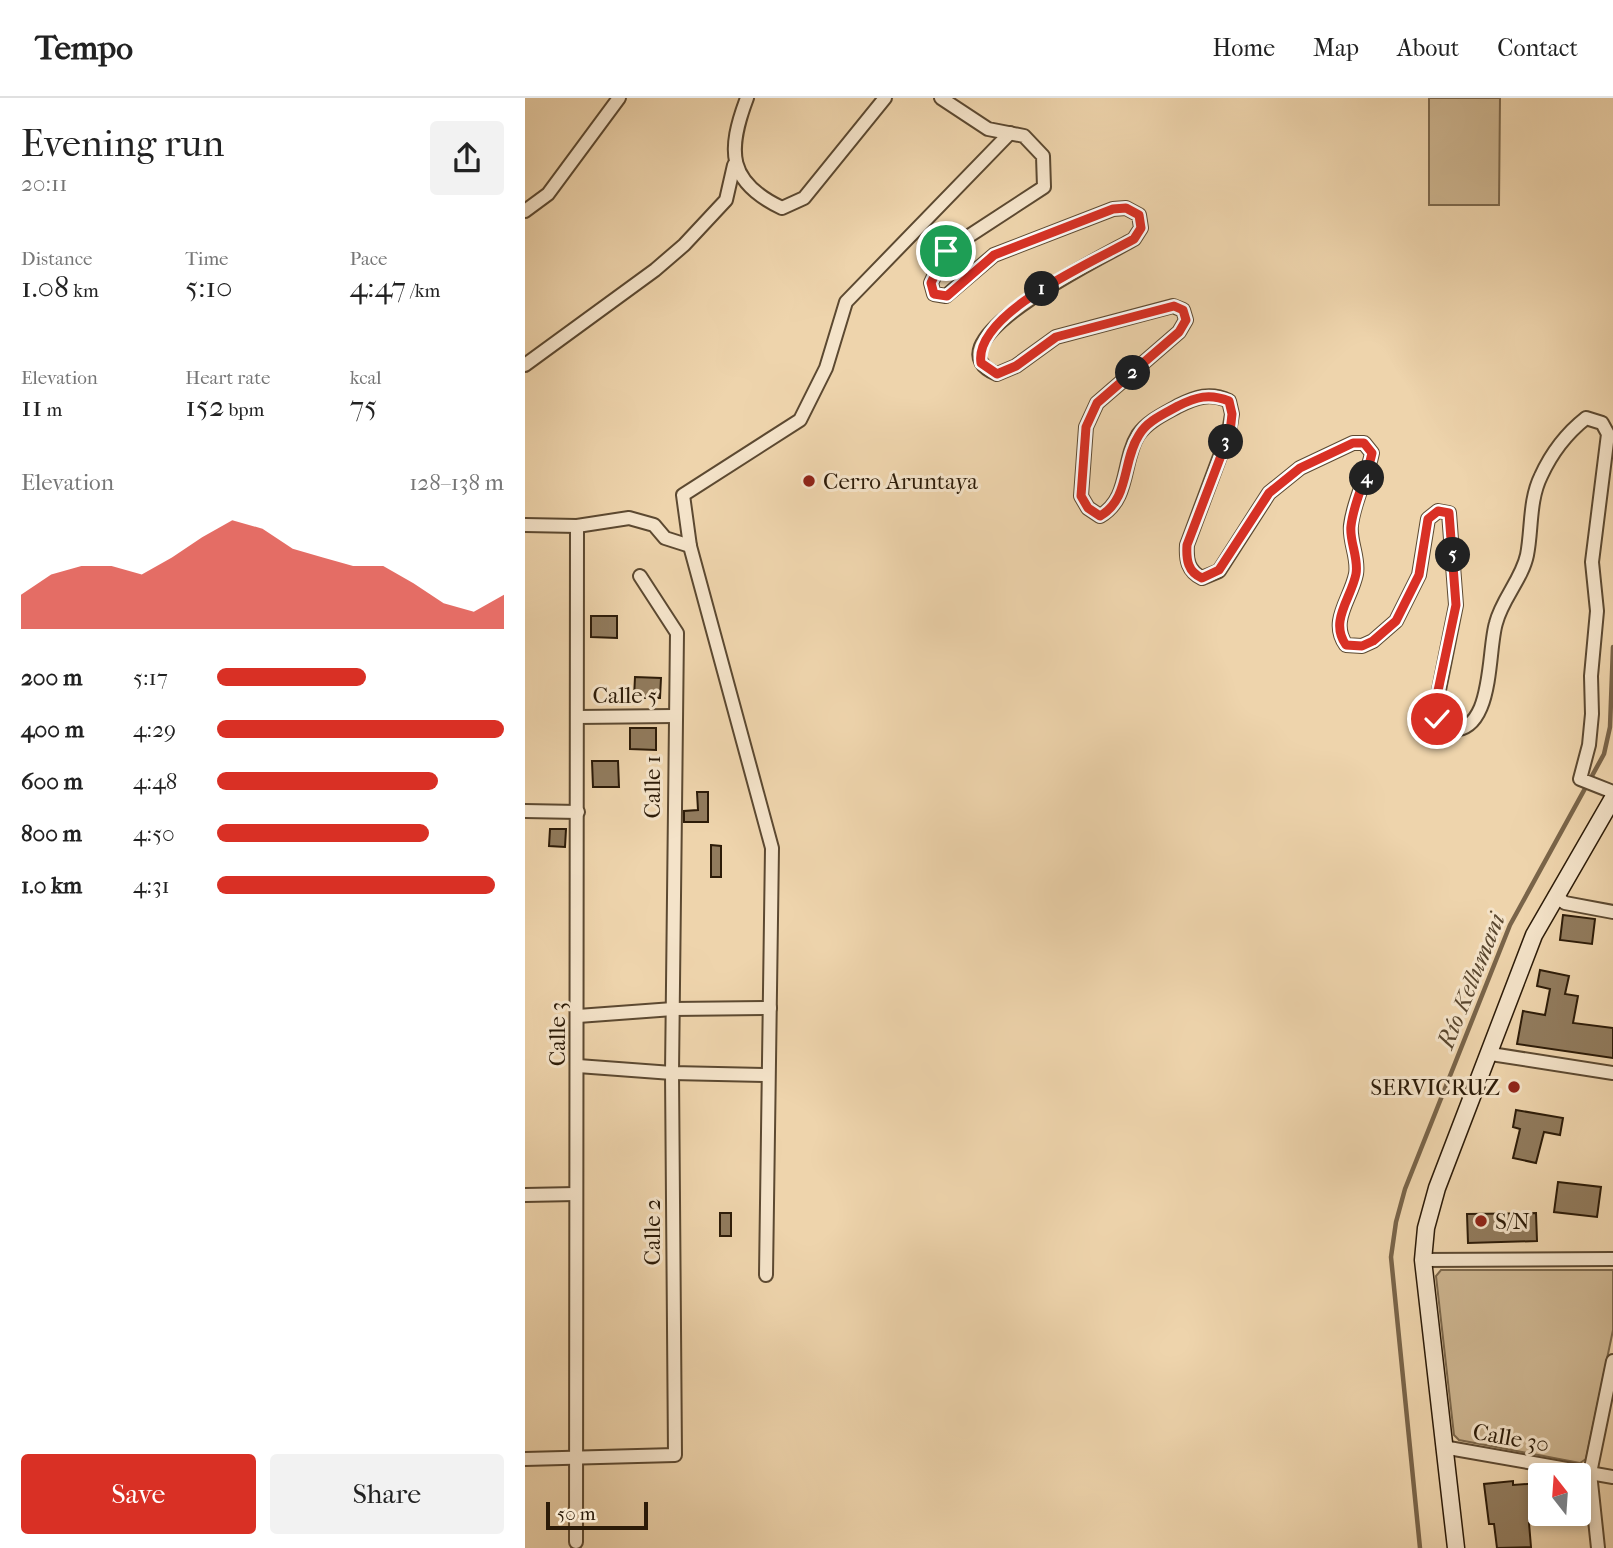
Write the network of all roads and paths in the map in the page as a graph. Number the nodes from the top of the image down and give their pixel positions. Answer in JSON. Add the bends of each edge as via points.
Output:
{"nodes":[{"id":1,"x":619,"y":98,"type":"edge"},
{"id":2,"x":747,"y":98,"type":"edge"},
{"id":3,"x":885,"y":98,"type":"edge"},
{"id":4,"x":941,"y":98,"type":"edge"},
{"id":5,"x":1010,"y":133,"type":"junction"},
{"id":6,"x":734,"y":165,"type":"junction"},
{"id":7,"x":525,"y":211,"type":"edge"},
{"id":8,"x":525,"y":365,"type":"edge"},
{"id":9,"x":525,"y":525,"type":"edge"},
{"id":10,"x":576,"y":526,"type":"junction"},
{"id":11,"x":690,"y":546,"type":"junction"},
{"id":12,"x":640,"y":576,"type":"dead end"},
{"id":13,"x":577,"y":716,"type":"junction"},
{"id":14,"x":674,"y":716,"type":"junction"},
{"id":15,"x":1609,"y":793,"type":"edge"},
{"id":16,"x":525,"y":811,"type":"edge"},
{"id":17,"x":578,"y":812,"type":"junction"},
{"id":18,"x":1555,"y":895,"type":"junction"},
{"id":19,"x":1613,"y":912,"type":"edge"},
{"id":20,"x":769,"y":1008,"type":"junction"},
{"id":21,"x":673,"y":1009,"type":"junction"},
{"id":22,"x":578,"y":1016,"type":"junction"},
{"id":23,"x":1491,"y":1054,"type":"junction"},
{"id":24,"x":578,"y":1066,"type":"junction"},
{"id":25,"x":672,"y":1073,"type":"junction"},
{"id":26,"x":1613,"y":1073,"type":"edge"},
{"id":27,"x":768,"y":1075,"type":"junction"},
{"id":28,"x":576,"y":1194,"type":"junction"},
{"id":29,"x":525,"y":1195,"type":"edge"},
{"id":30,"x":1613,"y":1259,"type":"edge"},
{"id":31,"x":1423,"y":1260,"type":"junction"},
{"id":32,"x":766,"y":1275,"type":"dead end"},
{"id":33,"x":1613,"y":1361,"type":"edge"},
{"id":34,"x":1443,"y":1447,"type":"junction"},
{"id":35,"x":577,"y":1458,"type":"junction"},
{"id":36,"x":525,"y":1459,"type":"edge"},
{"id":37,"x":1533,"y":1463,"type":"edge"},
{"id":38,"x":1591,"y":1468,"type":"edge"},
{"id":39,"x":1591,"y":1473,"type":"edge"},
{"id":40,"x":1613,"y":1477,"type":"edge"},
{"id":41,"x":1591,"y":1482,"type":"edge"},
{"id":42,"x":576,"y":1542,"type":"dead end"},
{"id":43,"x":1455,"y":1548,"type":"edge"},
{"id":44,"x":1598,"y":1548,"type":"edge"}],
"edges":[{"from":1,"to":7,"type":"street","via":[[548,194]]},
{"from":2,"to":6,"type":"street","via":[[738,122]]},
{"from":3,"to":6,"type":"street","via":[[804,198],[782,208],[764,200]]},
{"from":4,"to":5,"type":"street","via":[[988,129]]},
{"from":5,"to":11,"type":"street","via":[[846,302],[826,368],[800,420],[683,495]]},
{"from":5,"to":15,"type":"street","via":[[1024,136],[1043,156],[1044,187],[946,251],[931,283],[934,294],[947,296],[994,255],[1113,209],[1126,208],[1139,215],[1141,228],[1134,239],[1038,291],[992,328],[979,352],[981,363],[997,374],[1056,337],[1174,306],[1183,310],[1186,320],[1179,332],[1097,403],[1086,427],[1081,496],[1100,516],[1111,509],[1138,435],[1152,421],[1192,399],[1214,394],[1229,401],[1230,432],[1187,545],[1186,560],[1202,578],[1219,570],[1269,493],[1300,468],[1353,443],[1364,443],[1372,453],[1351,530],[1357,570],[1339,618],[1339,635],[1346,645],[1362,646],[1396,621],[1419,575],[1428,519],[1438,511],[1449,513],[1456,605],[1434,710],[1445,729],[1467,728],[1479,712],[1489,682],[1496,623],[1527,557],[1539,478],[1569,432],[1586,418],[1602,423],[1608,434],[1592,562],[1597,611],[1592,714],[1580,779]]},
{"from":6,"to":8,"type":"street","via":[[726,200],[684,245]]},
{"from":9,"to":10,"type":"street"},
{"from":10,"to":11,"type":"street","via":[[629,518],[654,525],[665,538]]},
{"from":10,"to":13,"type":"street","name":"Calle 3"},
{"from":11,"to":20,"type":"street","via":[[772,848]]},
{"from":12,"to":14,"type":"street","name":"Calle 1","via":[[677,633]]},
{"from":13,"to":14,"type":"street","name":"Calle 5"},
{"from":13,"to":17,"type":"street","name":"Calle 3"},
{"from":14,"to":21,"type":"street","name":"Calle 1"},
{"from":15,"to":18,"type":"street"},
{"from":16,"to":17,"type":"street"},
{"from":17,"to":22,"type":"street","name":"Calle 3"},
{"from":18,"to":19,"type":"street","via":[[1565,903]]},
{"from":18,"to":23,"type":"street","via":[[1534,935]]},
{"from":20,"to":21,"type":"street"},
{"from":20,"to":27,"type":"street"},
{"from":21,"to":22,"type":"street"},
{"from":21,"to":25,"type":"street","name":"Calle 2"},
{"from":22,"to":24,"type":"street","name":"Calle 3"},
{"from":23,"to":26,"type":"street"},
{"from":23,"to":31,"type":"street","via":[[1433,1199]]},
{"from":24,"to":25,"type":"street"},
{"from":24,"to":28,"type":"street","name":"Calle 3"},
{"from":25,"to":27,"type":"street"},
{"from":25,"to":35,"type":"street","name":"Calle 2","via":[[675,1455]]},
{"from":27,"to":32,"type":"street"},
{"from":28,"to":29,"type":"street"},
{"from":28,"to":35,"type":"street","name":"Calle 3"},
{"from":30,"to":31,"type":"street"},
{"from":31,"to":34,"type":"street"},
{"from":33,"to":38,"type":"street"},
{"from":34,"to":37,"type":"street","name":"Calle 30"},
{"from":34,"to":43,"type":"street"},
{"from":35,"to":36,"type":"street"},
{"from":35,"to":42,"type":"street","name":"Calle 3"},
{"from":39,"to":40,"type":"street","name":"Calle 30"},
{"from":41,"to":44,"type":"street"}]}
